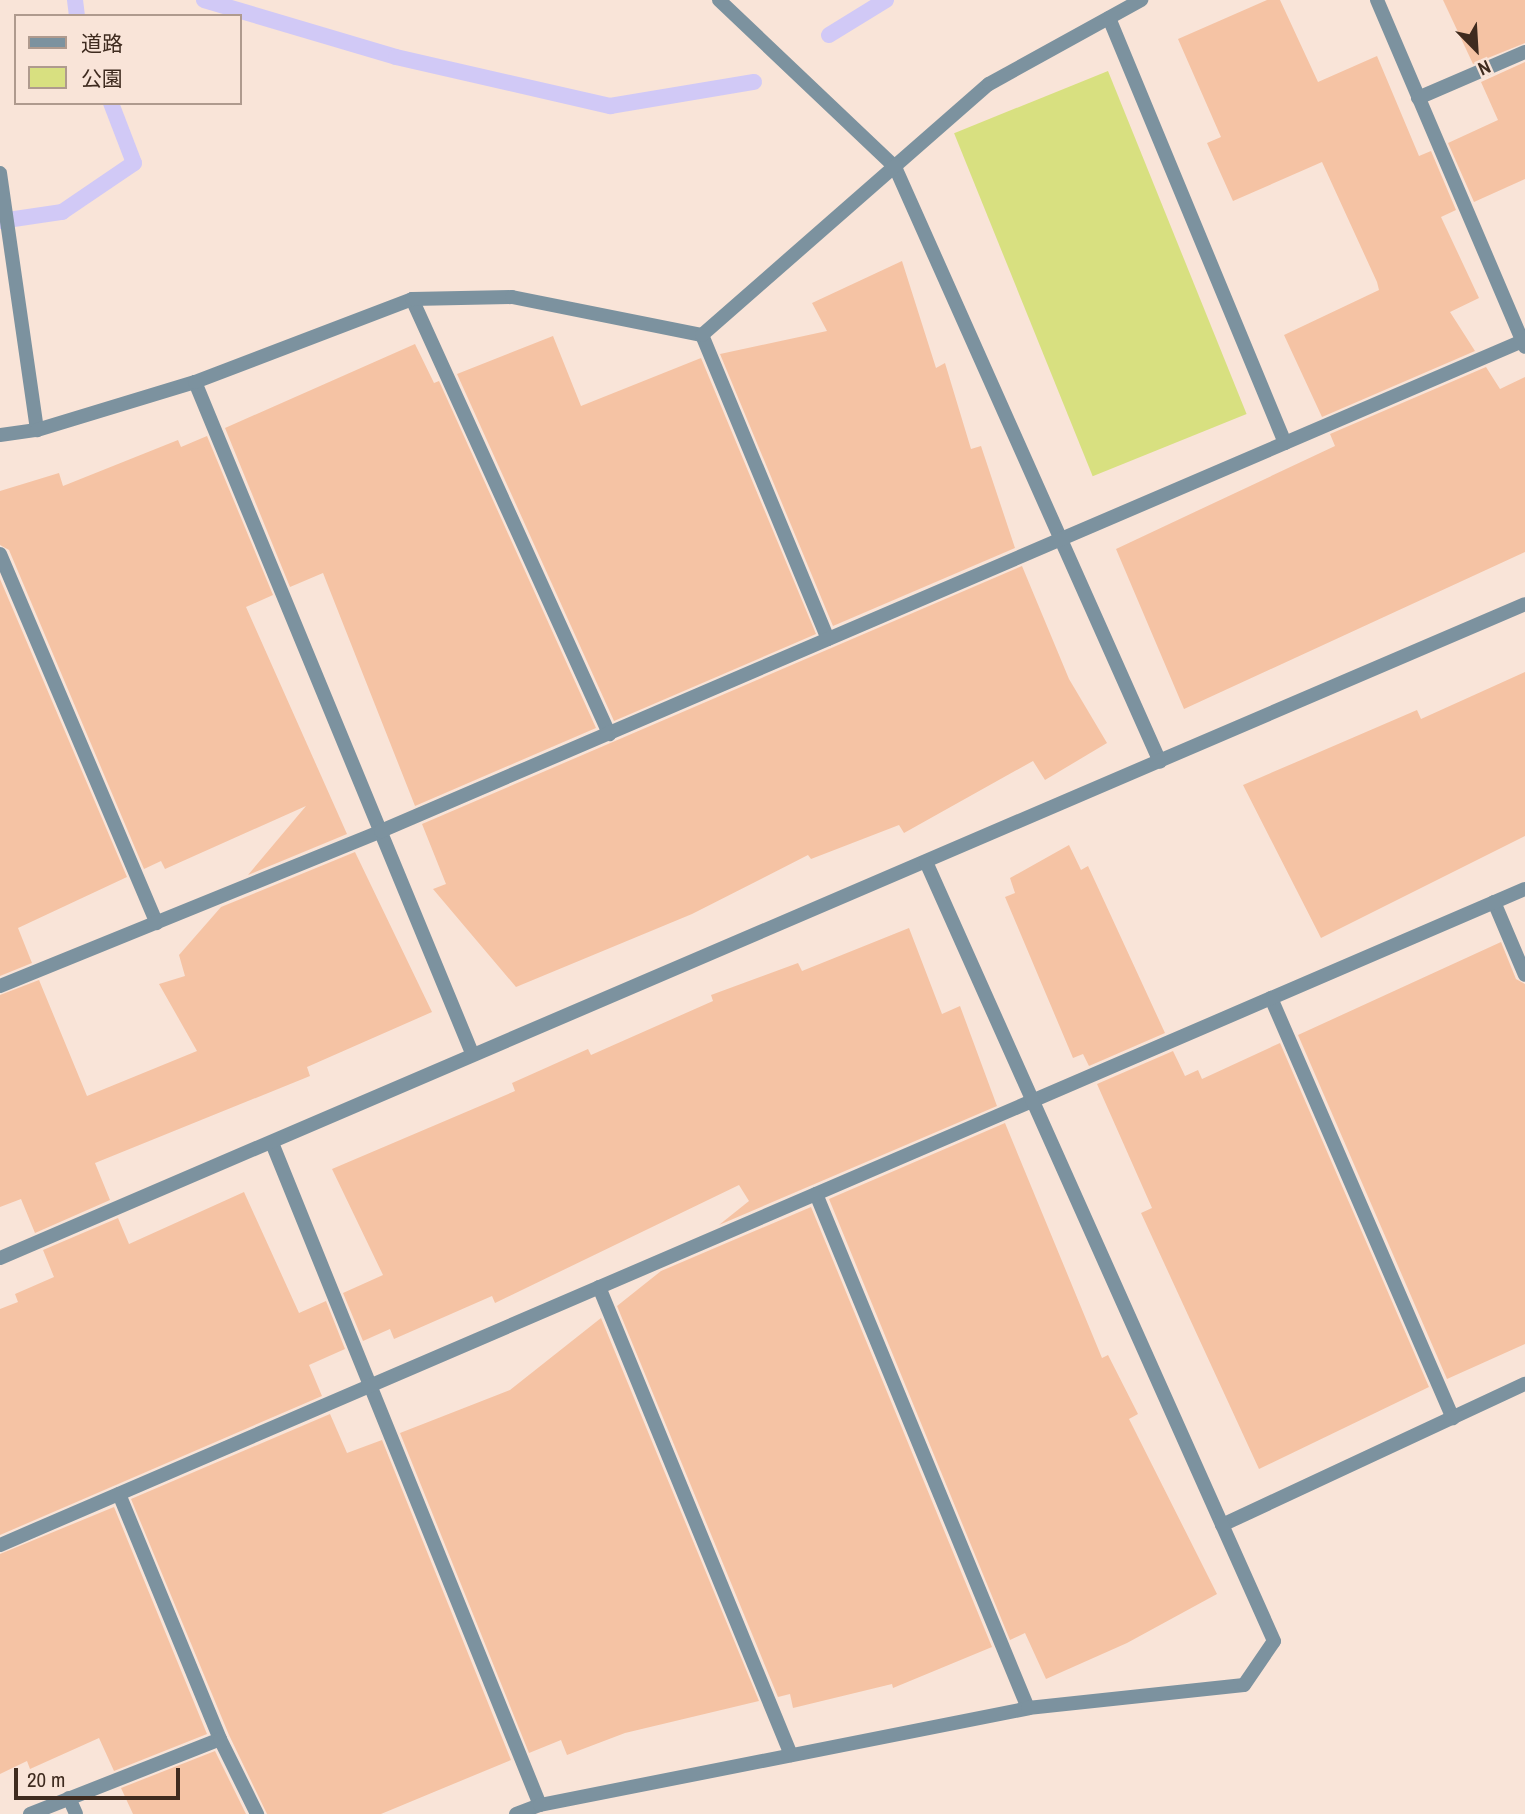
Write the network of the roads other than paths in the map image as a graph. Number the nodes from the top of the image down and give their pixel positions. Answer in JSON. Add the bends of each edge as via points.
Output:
{"nodes":[{"id":1,"x":719,"y":0,"type":"edge"},
{"id":2,"x":1141,"y":0,"type":"edge"},
{"id":3,"x":1377,"y":0,"type":"edge"},
{"id":4,"x":1110,"y":18,"type":"junction"},
{"id":5,"x":1525,"y":52,"type":"edge"},
{"id":6,"x":1418,"y":98,"type":"junction"},
{"id":7,"x":895,"y":167,"type":"junction"},
{"id":8,"x":1,"y":178,"type":"edge"},
{"id":9,"x":412,"y":299,"type":"junction"},
{"id":10,"x":702,"y":335,"type":"junction"},
{"id":11,"x":1524,"y":343,"type":"edge"},
{"id":12,"x":195,"y":382,"type":"junction"},
{"id":13,"x":37,"y":430,"type":"junction"},
{"id":14,"x":0,"y":435,"type":"edge"},
{"id":15,"x":1285,"y":443,"type":"junction"},
{"id":16,"x":1061,"y":540,"type":"junction"},
{"id":17,"x":0,"y":554,"type":"edge"},
{"id":18,"x":1525,"y":604,"type":"edge"},
{"id":19,"x":828,"y":639,"type":"junction"},
{"id":20,"x":609,"y":734,"type":"junction"},
{"id":21,"x":1160,"y":762,"type":"junction"},
{"id":22,"x":381,"y":831,"type":"junction"},
{"id":23,"x":926,"y":862,"type":"junction"},
{"id":24,"x":1525,"y":889,"type":"edge"},
{"id":25,"x":1494,"y":902,"type":"junction"},
{"id":26,"x":157,"y":923,"type":"junction"},
{"id":27,"x":1525,"y":975,"type":"edge"},
{"id":28,"x":0,"y":986,"type":"edge"},
{"id":29,"x":1271,"y":999,"type":"junction"},
{"id":30,"x":472,"y":1053,"type":"junction"},
{"id":31,"x":1033,"y":1101,"type":"junction"},
{"id":32,"x":272,"y":1143,"type":"junction"},
{"id":33,"x":816,"y":1194,"type":"junction"},
{"id":34,"x":0,"y":1258,"type":"edge"},
{"id":35,"x":599,"y":1287,"type":"junction"},
{"id":36,"x":1525,"y":1384,"type":"edge"},
{"id":37,"x":370,"y":1385,"type":"junction"},
{"id":38,"x":1452,"y":1418,"type":"junction"},
{"id":39,"x":119,"y":1494,"type":"junction"},
{"id":40,"x":1223,"y":1525,"type":"junction"},
{"id":41,"x":0,"y":1545,"type":"edge"},
{"id":42,"x":1028,"y":1708,"type":"junction"},
{"id":43,"x":220,"y":1738,"type":"junction"},
{"id":44,"x":791,"y":1755,"type":"junction"},
{"id":45,"x":69,"y":1798,"type":"junction"},
{"id":46,"x":540,"y":1805,"type":"junction"},
{"id":47,"x":30,"y":1814,"type":"edge"},
{"id":48,"x":76,"y":1814,"type":"edge"},
{"id":49,"x":257,"y":1814,"type":"edge"},
{"id":50,"x":516,"y":1814,"type":"edge"}],
"edges":[{"from":1,"to":7,"type":"street"},
{"from":2,"to":4,"type":"street"},
{"from":3,"to":6,"type":"street"},
{"from":4,"to":7,"type":"street","via":[[989,84]]},
{"from":4,"to":15,"type":"street"},
{"from":5,"to":6,"type":"street"},
{"from":6,"to":11,"type":"street"},
{"from":7,"to":10,"type":"street"},
{"from":7,"to":16,"type":"street"},
{"from":8,"to":13,"type":"street"},
{"from":9,"to":10,"type":"street","via":[[512,297]]},
{"from":9,"to":12,"type":"street"},
{"from":9,"to":20,"type":"street"},
{"from":10,"to":19,"type":"street"},
{"from":11,"to":15,"type":"street"},
{"from":12,"to":13,"type":"street"},
{"from":12,"to":22,"type":"street"},
{"from":13,"to":14,"type":"street"},
{"from":15,"to":16,"type":"street"},
{"from":16,"to":19,"type":"street"},
{"from":16,"to":21,"type":"street"},
{"from":17,"to":26,"type":"street"},
{"from":18,"to":21,"type":"street"},
{"from":19,"to":20,"type":"street"},
{"from":20,"to":22,"type":"street"},
{"from":21,"to":23,"type":"street"},
{"from":22,"to":26,"type":"street"},
{"from":22,"to":30,"type":"street"},
{"from":23,"to":30,"type":"street"},
{"from":23,"to":31,"type":"street"},
{"from":24,"to":25,"type":"street"},
{"from":25,"to":27,"type":"street"},
{"from":25,"to":29,"type":"street"},
{"from":26,"to":28,"type":"street"},
{"from":29,"to":31,"type":"street"},
{"from":29,"to":38,"type":"street"},
{"from":30,"to":32,"type":"street"},
{"from":31,"to":33,"type":"street"},
{"from":31,"to":40,"type":"street"},
{"from":32,"to":34,"type":"street"},
{"from":32,"to":37,"type":"street"},
{"from":33,"to":35,"type":"street"},
{"from":33,"to":42,"type":"street"},
{"from":35,"to":37,"type":"street"},
{"from":35,"to":44,"type":"street"},
{"from":36,"to":38,"type":"street"},
{"from":37,"to":39,"type":"street"},
{"from":37,"to":46,"type":"street"},
{"from":38,"to":40,"type":"street"},
{"from":39,"to":41,"type":"street"},
{"from":39,"to":43,"type":"street"},
{"from":40,"to":42,"type":"street","via":[[1274,1641],[1244,1685]]},
{"from":42,"to":44,"type":"street"},
{"from":43,"to":45,"type":"street"},
{"from":43,"to":49,"type":"street"},
{"from":44,"to":46,"type":"street"},
{"from":45,"to":47,"type":"street"},
{"from":45,"to":48,"type":"street"},
{"from":46,"to":50,"type":"street"}]}
